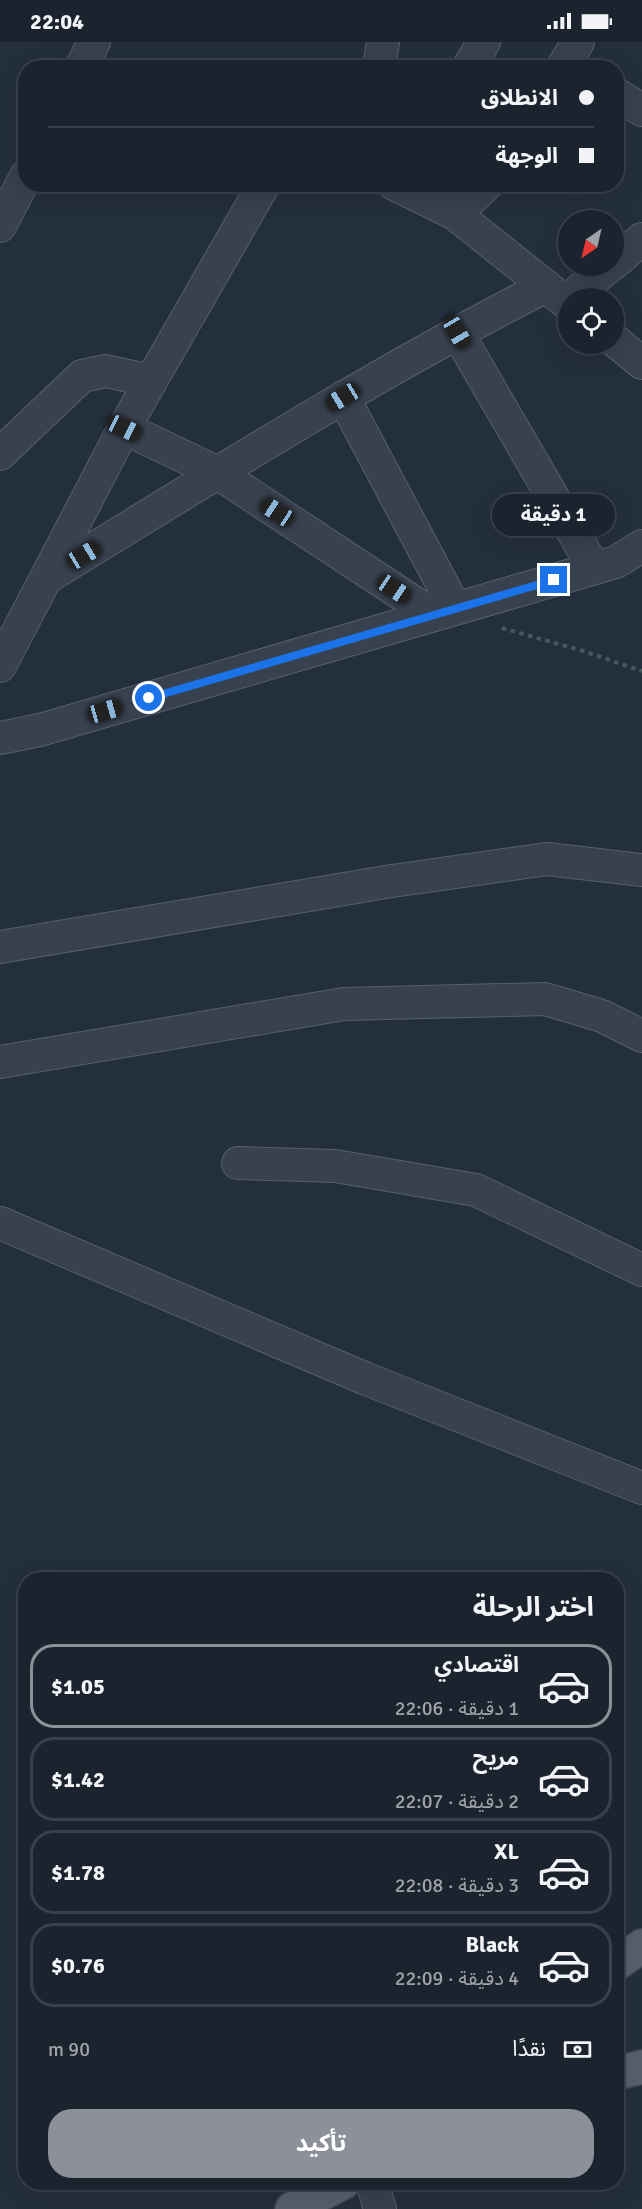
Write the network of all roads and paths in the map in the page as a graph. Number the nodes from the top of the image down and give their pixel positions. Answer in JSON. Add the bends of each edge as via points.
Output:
{"nodes":[{"id":1,"x":94,"y":42,"type":"edge"},
{"id":2,"x":383,"y":42,"type":"edge"},
{"id":3,"x":484,"y":42,"type":"edge"},
{"id":4,"x":85,"y":60,"type":"edge"},
{"id":5,"x":380,"y":60,"type":"edge"},
{"id":6,"x":473,"y":60,"type":"edge"},
{"id":7,"x":624,"y":99,"type":"edge"},
{"id":8,"x":642,"y":111,"type":"edge"},
{"id":9,"x":18,"y":191,"type":"edge"},
{"id":10,"x":259,"y":192,"type":"edge"},
{"id":11,"x":410,"y":192,"type":"edge"},
{"id":12,"x":478,"y":192,"type":"edge"},
{"id":13,"x":455,"y":214,"type":"junction"},
{"id":14,"x":0,"y":226,"type":"edge"},
{"id":15,"x":642,"y":239,"type":"edge"},
{"id":16,"x":624,"y":254,"type":"edge"},
{"id":17,"x":595,"y":276,"type":"edge"},
{"id":18,"x":578,"y":288,"type":"edge"},
{"id":19,"x":558,"y":293,"type":"edge"},
{"id":20,"x":558,"y":300,"type":"edge"},
{"id":21,"x":457,"y":332,"type":"junction"},
{"id":22,"x":624,"y":348,"type":"edge"},
{"id":23,"x":642,"y":363,"type":"edge"},
{"id":24,"x":151,"y":381,"type":"junction"},
{"id":25,"x":343,"y":397,"type":"junction"},
{"id":26,"x":124,"y":428,"type":"junction"},
{"id":27,"x":0,"y":454,"type":"edge"},
{"id":28,"x":218,"y":473,"type":"junction"},
{"id":29,"x":642,"y":546,"type":"edge"},
{"id":30,"x":594,"y":568,"type":"junction"},
{"id":31,"x":46,"y":578,"type":"junction"},
{"id":32,"x":444,"y":612,"type":"junction"},
{"id":33,"x":0,"y":666,"type":"edge"},
{"id":34,"x":642,"y":671,"type":"edge"},
{"id":35,"x":0,"y":738,"type":"edge"},
{"id":36,"x":642,"y":870,"type":"edge"},
{"id":37,"x":0,"y":946,"type":"edge"},
{"id":38,"x":642,"y":1036,"type":"edge"},
{"id":39,"x":0,"y":1062,"type":"edge"},
{"id":40,"x":238,"y":1163,"type":"dead end"},
{"id":41,"x":0,"y":1223,"type":"edge"},
{"id":42,"x":642,"y":1270,"type":"edge"},
{"id":43,"x":642,"y":1488,"type":"edge"},
{"id":44,"x":642,"y":1946,"type":"edge"},
{"id":45,"x":624,"y":1958,"type":"edge"},
{"id":46,"x":642,"y":2067,"type":"edge"},
{"id":47,"x":624,"y":2071,"type":"edge"},
{"id":48,"x":329,"y":2190,"type":"edge"},
{"id":49,"x":374,"y":2190,"type":"edge"},
{"id":50,"x":292,"y":2209,"type":"edge"},
{"id":51,"x":380,"y":2209,"type":"edge"}],
"edges":[{"from":1,"to":4,"type":"street"},
{"from":2,"to":5,"type":"street"},
{"from":3,"to":6,"type":"street"},
{"from":7,"to":8,"type":"street"},
{"from":9,"to":14,"type":"street"},
{"from":10,"to":24,"type":"street"},
{"from":11,"to":13,"type":"street"},
{"from":12,"to":13,"type":"street"},
{"from":13,"to":19,"type":"street"},
{"from":15,"to":16,"type":"street"},
{"from":17,"to":18,"type":"street"},
{"from":20,"to":21,"type":"street"},
{"from":21,"to":25,"type":"street"},
{"from":21,"to":30,"type":"street"},
{"from":22,"to":23,"type":"street"},
{"from":24,"to":26,"type":"street"},
{"from":24,"to":27,"type":"street","via":[[106,371],[82,376]]},
{"from":25,"to":28,"type":"street"},
{"from":25,"to":32,"type":"street"},
{"from":26,"to":28,"type":"street"},
{"from":26,"to":31,"type":"street"},
{"from":28,"to":31,"type":"street"},
{"from":28,"to":32,"type":"street"},
{"from":29,"to":30,"type":"street","via":[[616,562]]},
{"from":30,"to":32,"type":"street"},
{"from":31,"to":33,"type":"street"},
{"from":32,"to":34,"type":"path"},
{"from":32,"to":35,"type":"street","via":[[40,730]]},
{"from":36,"to":37,"type":"street","via":[[547,859]]},
{"from":38,"to":39,"type":"street","via":[[602,1016],[545,999],[344,1004]]},
{"from":40,"to":42,"type":"street","via":[[335,1166],[476,1190]]},
{"from":41,"to":43,"type":"street","via":[[364,1378]]},
{"from":44,"to":45,"type":"main road"},
{"from":46,"to":47,"type":"main road"},
{"from":48,"to":50,"type":"main road"},
{"from":49,"to":51,"type":"street"}]}
